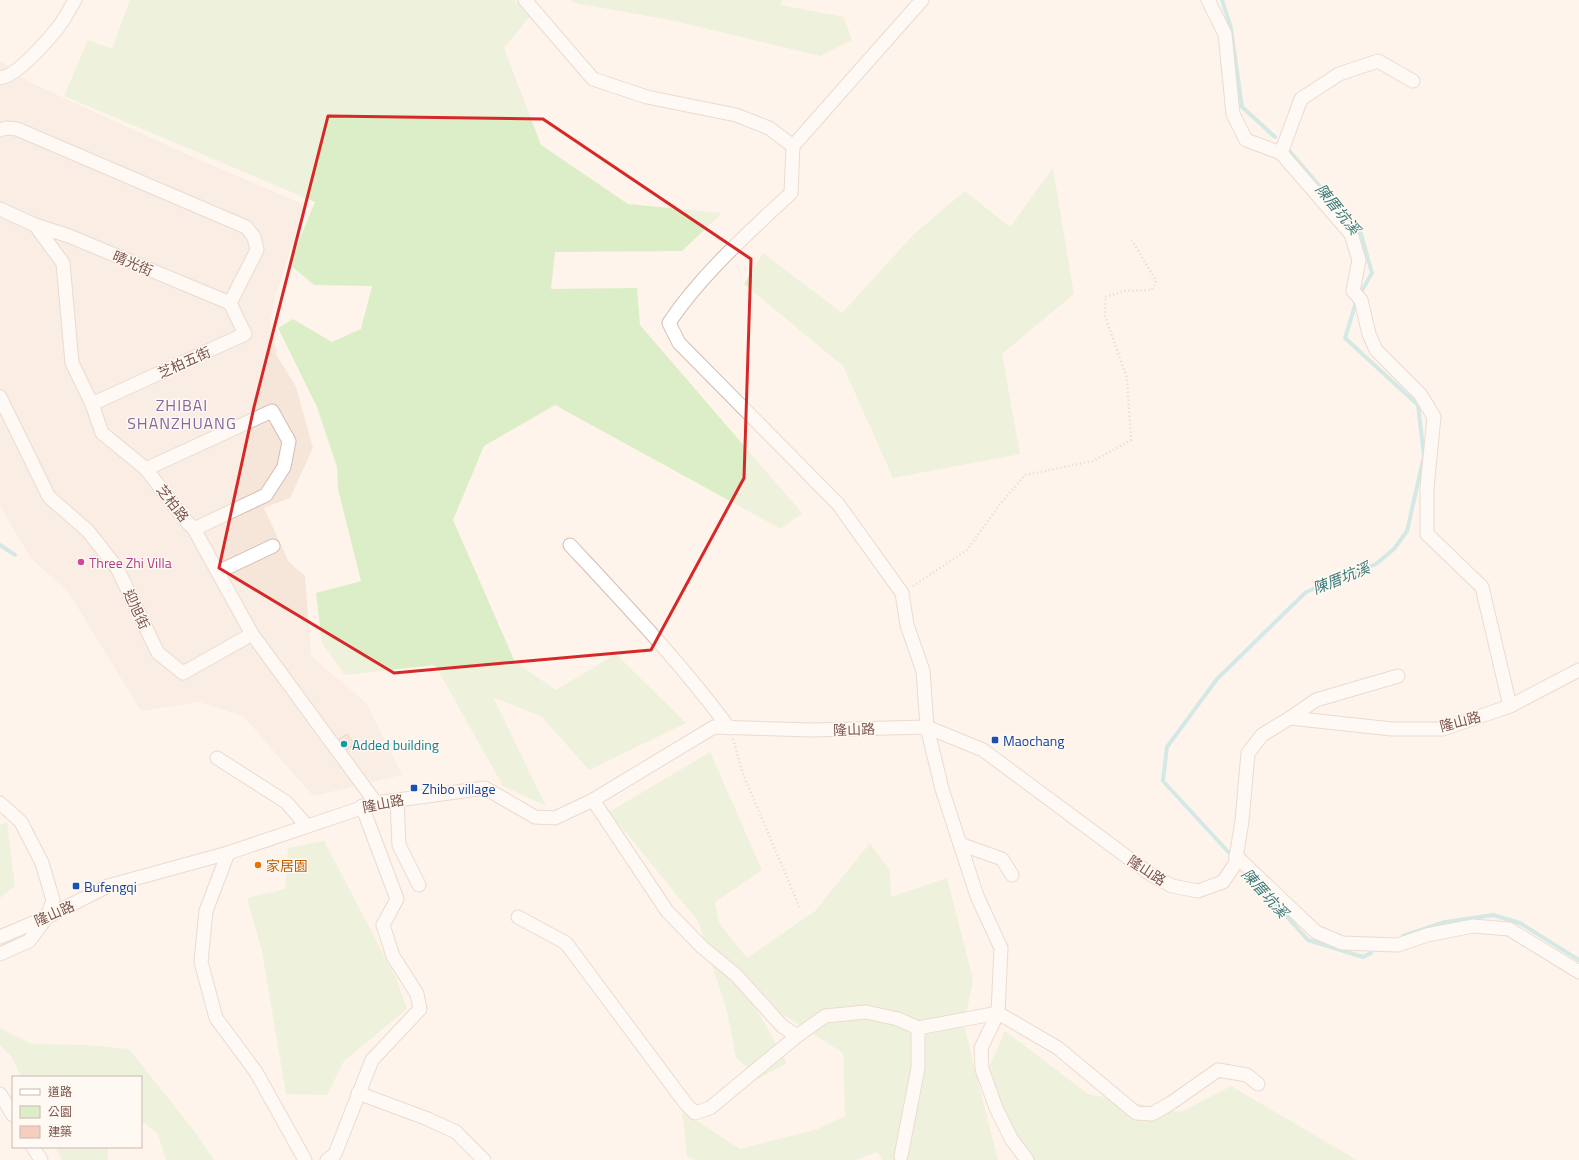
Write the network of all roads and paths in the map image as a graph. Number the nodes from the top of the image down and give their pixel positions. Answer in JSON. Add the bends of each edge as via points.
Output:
{"nodes":[{"id":1,"x":75,"y":0,"type":"edge"},
{"id":2,"x":525,"y":0,"type":"edge"},
{"id":3,"x":922,"y":0,"type":"edge"},
{"id":4,"x":1208,"y":0,"type":"edge"},
{"id":5,"x":0,"y":78,"type":"edge"},
{"id":6,"x":1413,"y":81,"type":"dead end"},
{"id":7,"x":0,"y":130,"type":"edge"},
{"id":8,"x":793,"y":146,"type":"junction"},
{"id":9,"x":1281,"y":153,"type":"junction"},
{"id":10,"x":0,"y":208,"type":"edge"},
{"id":11,"x":35,"y":225,"type":"junction"},
{"id":12,"x":1132,"y":240,"type":"dead end"},
{"id":13,"x":230,"y":303,"type":"junction"},
{"id":14,"x":0,"y":397,"type":"edge"},
{"id":15,"x":92,"y":404,"type":"junction"},
{"id":16,"x":146,"y":469,"type":"junction"},
{"id":17,"x":194,"y":528,"type":"junction"},
{"id":18,"x":570,"y":545,"type":"dead end"},
{"id":19,"x":273,"y":546,"type":"dead end"},
{"id":20,"x":218,"y":572,"type":"junction"},
{"id":21,"x":902,"y":593,"type":"junction"},
{"id":22,"x":252,"y":634,"type":"junction"},
{"id":23,"x":1579,"y":670,"type":"edge"},
{"id":24,"x":1398,"y":676,"type":"dead end"},
{"id":25,"x":1510,"y":706,"type":"junction"},
{"id":26,"x":1290,"y":718,"type":"junction"},
{"id":27,"x":927,"y":727,"type":"junction"},
{"id":28,"x":729,"y":728,"type":"junction"},
{"id":29,"x":217,"y":758,"type":"dead end"},
{"id":30,"x":397,"y":800,"type":"junction"},
{"id":31,"x":593,"y":800,"type":"junction"},
{"id":32,"x":0,"y":803,"type":"edge"},
{"id":33,"x":376,"y":803,"type":"junction"},
{"id":34,"x":362,"y":806,"type":"junction"},
{"id":35,"x":307,"y":826,"type":"junction"},
{"id":36,"x":960,"y":844,"type":"junction"},
{"id":37,"x":228,"y":854,"type":"junction"},
{"id":38,"x":1236,"y":859,"type":"junction"},
{"id":39,"x":1012,"y":875,"type":"dead end"},
{"id":40,"x":419,"y":885,"type":"dead end"},
{"id":41,"x":800,"y":908,"type":"dead end"},
{"id":42,"x":47,"y":917,"type":"junction"},
{"id":43,"x":518,"y":917,"type":"dead end"},
{"id":44,"x":0,"y":937,"type":"edge"},
{"id":45,"x":0,"y":954,"type":"edge"},
{"id":46,"x":1579,"y":972,"type":"edge"},
{"id":47,"x":998,"y":1013,"type":"junction"},
{"id":48,"x":918,"y":1028,"type":"junction"},
{"id":49,"x":797,"y":1036,"type":"junction"},
{"id":50,"x":1258,"y":1084,"type":"dead end"},
{"id":51,"x":358,"y":1093,"type":"junction"},
{"id":52,"x":0,"y":1094,"type":"edge"},
{"id":53,"x":12,"y":1113,"type":"edge"},
{"id":54,"x":34,"y":1148,"type":"edge"},
{"id":55,"x":901,"y":1156,"type":"dead end"},
{"id":56,"x":41,"y":1160,"type":"edge"},
{"id":57,"x":305,"y":1160,"type":"edge"},
{"id":58,"x":328,"y":1160,"type":"edge"},
{"id":59,"x":484,"y":1160,"type":"edge"},
{"id":60,"x":1028,"y":1160,"type":"edge"}],
"edges":[{"from":1,"to":5,"type":"street","via":[[57,29],[21,67]]},
{"from":2,"to":8,"type":"street","via":[[594,79],[647,97],[736,115],[769,128]]},
{"from":3,"to":8,"type":"street"},
{"from":4,"to":9,"type":"street","via":[[1225,34],[1233,114],[1246,140]]},
{"from":6,"to":9,"type":"street","via":[[1378,61],[1339,74],[1301,99]]},
{"from":7,"to":13,"type":"street","via":[[17,129],[246,227],[254,237],[256,250]]},
{"from":8,"to":21,"type":"street","via":[[791,193],[755,225],[683,302],[669,323],[679,342],[838,504]]},
{"from":9,"to":25,"type":"street","via":[[1351,234],[1359,260],[1357,295],[1376,350],[1420,394],[1434,417],[1427,488],[1428,534],[1482,588]]},
{"from":10,"to":11,"type":"street","name":"芝柏路"},
{"from":11,"to":13,"type":"street","name":"晴光街","via":[[69,236]]},
{"from":11,"to":15,"type":"street","name":"芝柏路","via":[[63,263],[72,363]]},
{"from":12,"to":21,"type":"path","via":[[1156,281],[1152,290],[1125,291],[1105,297],[1105,316],[1127,378],[1131,440],[1093,461],[1025,475],[1000,504],[967,550]]},
{"from":13,"to":15,"type":"street","name":"芝柏五街","via":[[245,334]]},
{"from":14,"to":22,"type":"street","name":"迎旭街","via":[[49,497],[88,531],[117,568],[158,653],[183,673]]},
{"from":15,"to":16,"type":"street","name":"芝柏路","via":[[102,433]]},
{"from":16,"to":17,"type":"street","name":"芝柏路"},
{"from":16,"to":17,"type":"street","via":[[272,411],[288,441],[284,467],[266,495]]},
{"from":17,"to":20,"type":"street","name":"芝柏路"},
{"from":18,"to":28,"type":"street","via":[[649,630],[705,695]]},
{"from":19,"to":20,"type":"street"},
{"from":20,"to":22,"type":"street","name":"芝柏路"},
{"from":21,"to":27,"type":"street","via":[[907,625],[923,671]]},
{"from":22,"to":33,"type":"street","name":"芝柏路"},
{"from":23,"to":25,"type":"street","name":"隆山路"},
{"from":24,"to":26,"type":"street","via":[[1316,700]]},
{"from":25,"to":26,"type":"street","name":"隆山路","via":[[1443,728],[1392,728]]},
{"from":26,"to":38,"type":"street","name":"隆山路","via":[[1262,735],[1248,753]]},
{"from":27,"to":28,"type":"street","name":"隆山路","via":[[811,730]]},
{"from":27,"to":36,"type":"street","via":[[942,789]]},
{"from":27,"to":38,"type":"street","name":"隆山路","via":[[983,750],[1150,874],[1172,886],[1198,891],[1223,882]]},
{"from":28,"to":31,"type":"street","name":"隆山路","via":[[714,727]]},
{"from":28,"to":41,"type":"path","via":[[743,774]]},
{"from":29,"to":35,"type":"street","via":[[286,802]]},
{"from":30,"to":31,"type":"street","name":"隆山路","via":[[485,788],[535,817],[555,818]]},
{"from":30,"to":33,"type":"street","name":"隆山路"},
{"from":30,"to":40,"type":"street","via":[[398,845]]},
{"from":31,"to":49,"type":"street","via":[[667,911],[702,947],[736,975],[782,1026]]},
{"from":32,"to":42,"type":"street","via":[[21,822],[42,863],[54,900]]},
{"from":33,"to":34,"type":"street","name":"隆山路"},
{"from":34,"to":35,"type":"street","name":"隆山路"},
{"from":34,"to":51,"type":"street","via":[[398,899],[383,924],[393,956],[417,994],[420,1009],[372,1060]]},
{"from":35,"to":37,"type":"street","name":"隆山路"},
{"from":36,"to":39,"type":"street","via":[[1002,859]]},
{"from":36,"to":47,"type":"street","via":[[977,896],[1000,948]]},
{"from":37,"to":42,"type":"street","name":"隆山路","via":[[108,886]]},
{"from":37,"to":57,"type":"street","via":[[206,911],[201,962],[216,1018],[256,1072]]},
{"from":38,"to":46,"type":"street","via":[[1316,932],[1342,943],[1398,945],[1427,935],[1473,926],[1509,929]]},
{"from":42,"to":44,"type":"street","name":"隆山路"},
{"from":42,"to":45,"type":"street","via":[[29,941]]},
{"from":43,"to":49,"type":"street","via":[[566,943],[695,1113],[710,1108]]},
{"from":47,"to":48,"type":"street"},
{"from":47,"to":50,"type":"street","via":[[1058,1048],[1136,1113],[1152,1114],[1218,1070],[1247,1075]]},
{"from":47,"to":60,"type":"street","via":[[981,1048],[982,1069],[996,1108],[1012,1140]]},
{"from":48,"to":49,"type":"street","via":[[898,1019],[866,1012],[825,1016]]},
{"from":48,"to":55,"type":"street","via":[[918,1068]]},
{"from":51,"to":58,"type":"street","via":[[335,1154]]},
{"from":51,"to":59,"type":"street","via":[[456,1132]]},
{"from":52,"to":53,"type":"street"},
{"from":54,"to":56,"type":"street"}]}
